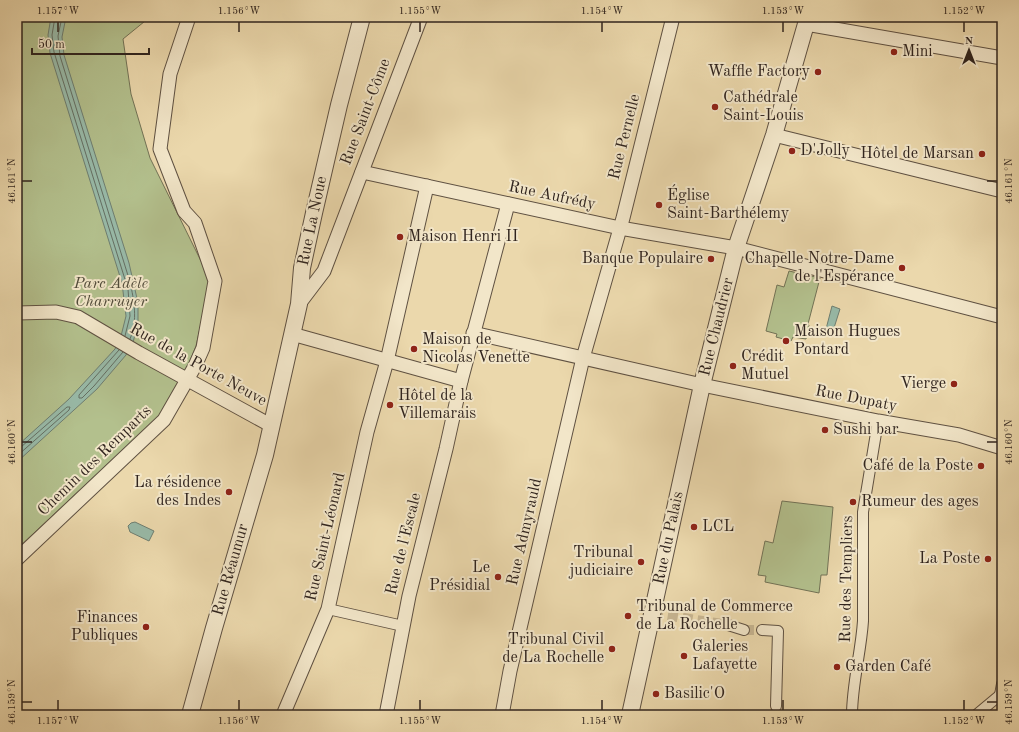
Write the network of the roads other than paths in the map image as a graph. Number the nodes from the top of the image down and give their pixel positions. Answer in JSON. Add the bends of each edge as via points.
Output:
{"nodes":[{"id":1,"x":189,"y":17,"type":"edge"},
{"id":2,"x":362,"y":17,"type":"edge"},
{"id":3,"x":421,"y":17,"type":"edge"},
{"id":4,"x":673,"y":17,"type":"edge"},
{"id":5,"x":807,"y":20,"type":"edge"},
{"id":6,"x":1002,"y":58,"type":"edge"},
{"id":7,"x":774,"y":135,"type":"junction"},
{"id":8,"x":362,"y":172,"type":"junction"},
{"id":9,"x":427,"y":186,"type":"junction"},
{"id":10,"x":1002,"y":191,"type":"edge"},
{"id":11,"x":508,"y":204,"type":"junction"},
{"id":12,"x":620,"y":228,"type":"junction"},
{"id":13,"x":736,"y":248,"type":"junction"},
{"id":14,"x":299,"y":304,"type":"junction"},
{"id":15,"x":17,"y":313,"type":"edge"},
{"id":16,"x":1002,"y":317,"type":"edge"},
{"id":17,"x":473,"y":333,"type":"junction"},
{"id":18,"x":292,"y":334,"type":"junction"},
{"id":19,"x":583,"y":358,"type":"junction"},
{"id":20,"x":387,"y":361,"type":"junction"},
{"id":21,"x":187,"y":380,"type":"junction"},
{"id":22,"x":461,"y":381,"type":"junction"},
{"id":23,"x":702,"y":385,"type":"junction"},
{"id":24,"x":878,"y":421,"type":"junction"},
{"id":25,"x":272,"y":426,"type":"junction"},
{"id":26,"x":1002,"y":448,"type":"edge"},
{"id":27,"x":17,"y":559,"type":"edge"},
{"id":28,"x":328,"y":609,"type":"junction"},
{"id":29,"x":403,"y":626,"type":"junction"},
{"id":30,"x":728,"y":626,"type":"tunnel mouth"},
{"id":31,"x":744,"y":630,"type":"tunnel mouth"},
{"id":32,"x":762,"y":630,"type":"tunnel mouth"},
{"id":33,"x":1002,"y":684,"type":"edge"},
{"id":34,"x":1001,"y":695,"type":"edge"},
{"id":35,"x":776,"y":706,"type":"dead end"},
{"id":36,"x":190,"y":715,"type":"edge"},
{"id":37,"x":283,"y":715,"type":"edge"},
{"id":38,"x":386,"y":715,"type":"edge"},
{"id":39,"x":502,"y":715,"type":"edge"},
{"id":40,"x":630,"y":715,"type":"edge"},
{"id":41,"x":852,"y":715,"type":"edge"},
{"id":42,"x":976,"y":715,"type":"edge"}],
"edges":[{"from":1,"to":21,"type":"street","name":"Chemin des Remparts","via":[[170,74],[160,149],[184,211],[195,223],[215,282],[203,348]]},
{"from":2,"to":14,"type":"street","name":"Rue La Noue","via":[[302,268]]},
{"from":3,"to":8,"type":"street","name":"Rue Saint-Côme"},
{"from":4,"to":12,"type":"street","name":"Rue Pernelle"},
{"from":5,"to":6,"type":"street"},
{"from":5,"to":7,"type":"street","name":"Rue Chaudrier"},
{"from":7,"to":10,"type":"street"},
{"from":7,"to":13,"type":"street","name":"Rue Chaudrier"},
{"from":8,"to":9,"type":"street","name":"Rue Aufrédy"},
{"from":8,"to":14,"type":"street","name":"Rue Saint-Côme","via":[[324,270]]},
{"from":9,"to":11,"type":"street","name":"Rue Aufrédy"},
{"from":9,"to":20,"type":"street","name":"Rue Saint-Léonard"},
{"from":11,"to":12,"type":"street","name":"Rue Aufrédy"},
{"from":11,"to":17,"type":"street","name":"Rue de l'Escale"},
{"from":12,"to":13,"type":"street","name":"Rue Aufrédy"},
{"from":12,"to":19,"type":"street","name":"Rue Pernelle"},
{"from":13,"to":16,"type":"street","name":"Rue Aufrédy"},
{"from":13,"to":23,"type":"street","name":"Rue Chaudrier"},
{"from":14,"to":18,"type":"street","name":"Rue La Noue"},
{"from":15,"to":21,"type":"street","name":"Rue de la Porte Neuve","via":[[56,312],[78,317]]},
{"from":17,"to":19,"type":"street","name":"Rue Dupaty"},
{"from":17,"to":22,"type":"street","name":"Rue de l'Escale"},
{"from":18,"to":20,"type":"street"},
{"from":18,"to":25,"type":"street","name":"Rue La Noue"},
{"from":19,"to":23,"type":"street","name":"Rue Dupaty"},
{"from":19,"to":39,"type":"street","name":"Rue Admyrauld"},
{"from":20,"to":22,"type":"street"},
{"from":20,"to":28,"type":"street","name":"Rue Saint-Léonard","via":[[367,432]]},
{"from":21,"to":25,"type":"street","name":"Rue de la Porte Neuve"},
{"from":21,"to":27,"type":"street","name":"Chemin des Remparts","via":[[164,420]]},
{"from":22,"to":29,"type":"street","name":"Rue de l'Escale"},
{"from":23,"to":24,"type":"street","name":"Rue Dupaty"},
{"from":23,"to":40,"type":"street","name":"Rue du Palais"},
{"from":24,"to":26,"type":"street","name":"Rue Dupaty","via":[[959,435]]},
{"from":24,"to":41,"type":"street","name":"Rue des Templiers","via":[[863,512],[863,621]]},
{"from":25,"to":36,"type":"street","name":"Rue Réaumur"},
{"from":28,"to":29,"type":"street"},
{"from":28,"to":37,"type":"street","name":"Rue Saint-Léonard"},
{"from":29,"to":38,"type":"street","name":"Rue de l'Escale"},
{"from":30,"to":31,"type":"street"},
{"from":32,"to":35,"type":"street","via":[[778,631]]},
{"from":33,"to":34,"type":"street"},
{"from":34,"to":42,"type":"street"}]}
